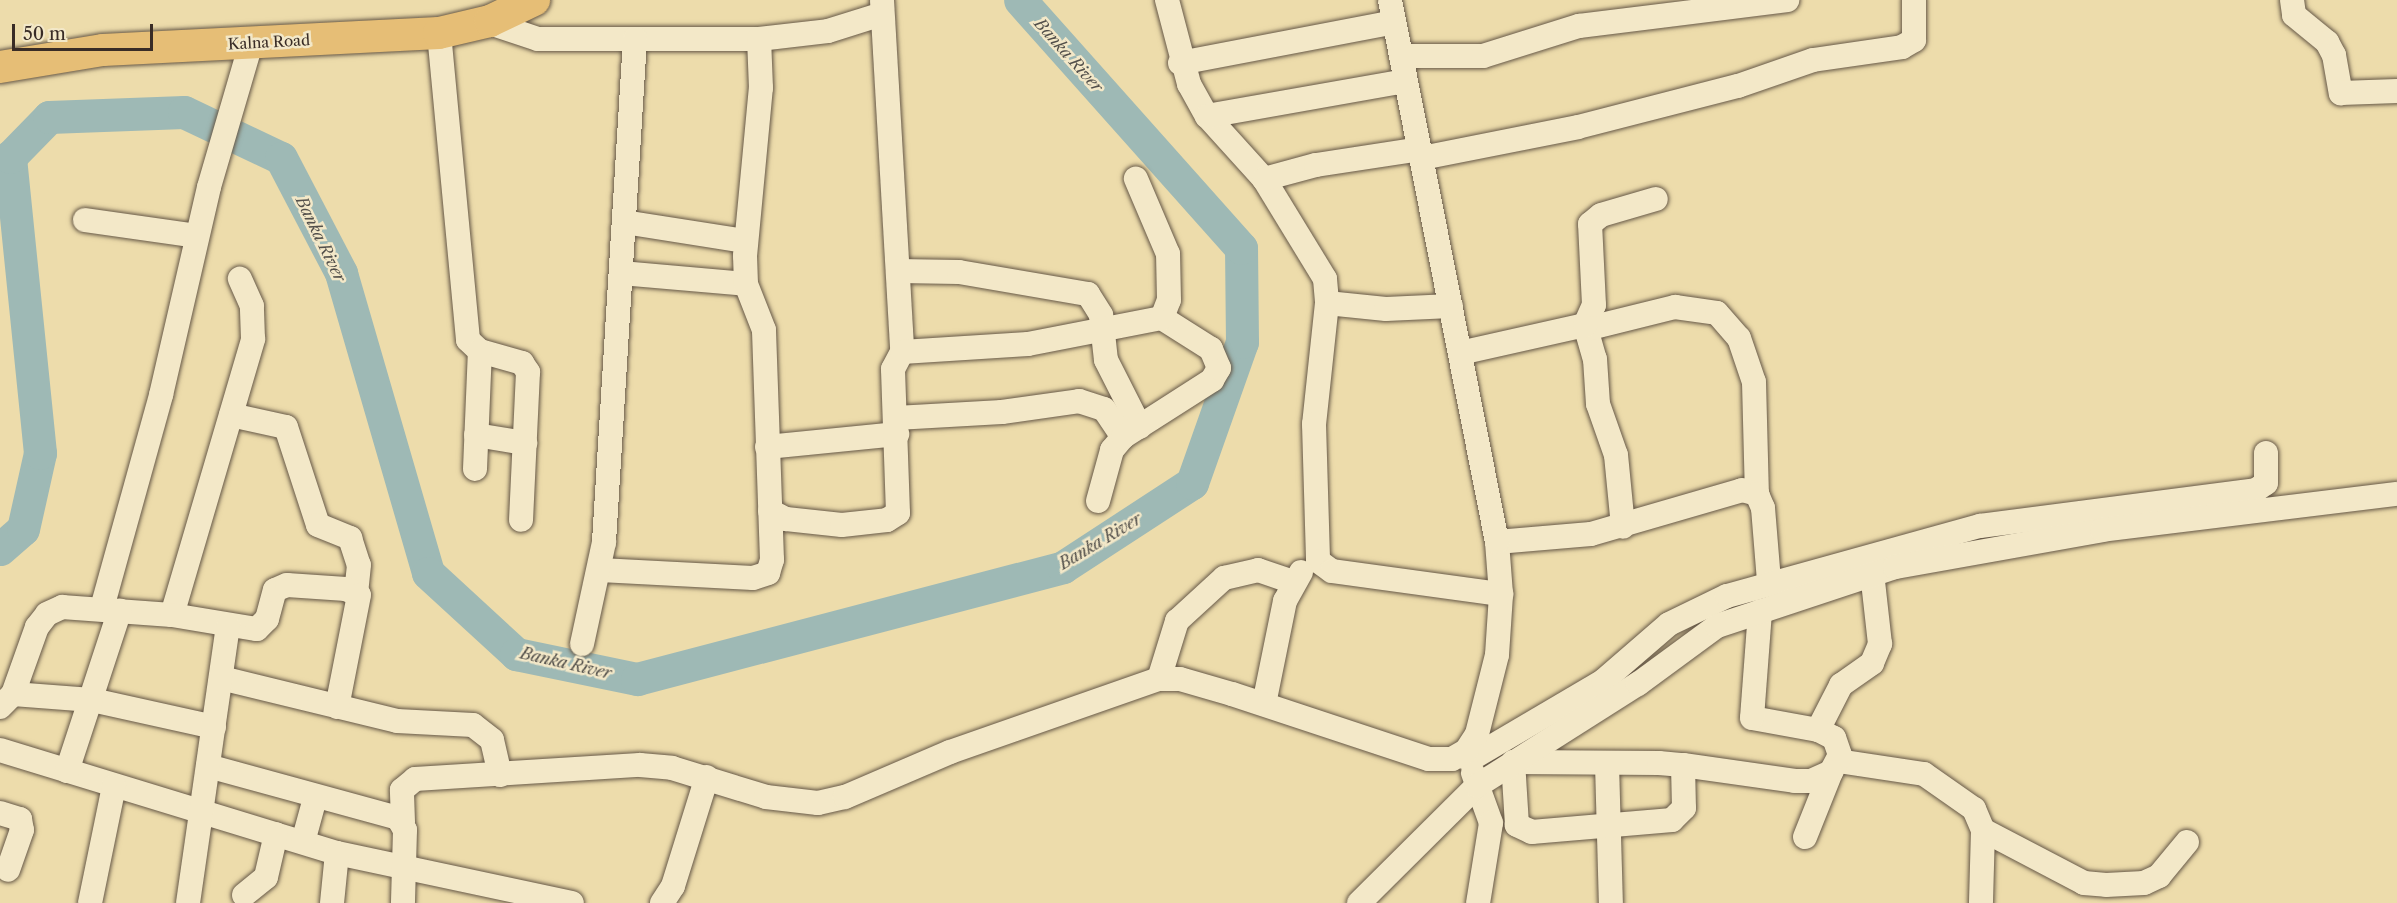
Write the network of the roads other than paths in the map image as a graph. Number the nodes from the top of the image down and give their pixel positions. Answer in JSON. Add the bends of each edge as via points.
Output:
{"nodes":[{"id":1,"x":534,"y":0,"type":"edge"},
{"id":2,"x":1167,"y":0,"type":"edge"},
{"id":3,"x":1787,"y":0,"type":"edge"},
{"id":4,"x":1914,"y":0,"type":"edge"},
{"id":5,"x":2292,"y":0,"type":"edge"},
{"id":6,"x":880,"y":7,"type":"edge"},
{"id":7,"x":1392,"y":11,"type":"edge"},
{"id":8,"x":487,"y":22,"type":"junction"},
{"id":9,"x":439,"y":33,"type":"junction"},
{"id":10,"x":635,"y":39,"type":"junction"},
{"id":11,"x":759,"y":39,"type":"junction"},
{"id":12,"x":251,"y":43,"type":"junction"},
{"id":13,"x":1401,"y":56,"type":"junction"},
{"id":14,"x":1180,"y":63,"type":"junction"},
{"id":15,"x":0,"y":67,"type":"edge"},
{"id":16,"x":1405,"y":81,"type":"junction"},
{"id":17,"x":2397,"y":91,"type":"edge"},
{"id":18,"x":1207,"y":116,"type":"junction"},
{"id":19,"x":1421,"y":153,"type":"junction"},
{"id":20,"x":1136,"y":179,"type":"dead end"},
{"id":21,"x":1264,"y":179,"type":"junction"},
{"id":22,"x":1656,"y":198,"type":"dead end"},
{"id":23,"x":85,"y":220,"type":"dead end"},
{"id":24,"x":624,"y":222,"type":"junction"},
{"id":25,"x":197,"y":236,"type":"junction"},
{"id":26,"x":746,"y":240,"type":"junction"},
{"id":27,"x":898,"y":271,"type":"junction"},
{"id":28,"x":621,"y":273,"type":"junction"},
{"id":29,"x":240,"y":279,"type":"dead end"},
{"id":30,"x":746,"y":284,"type":"junction"},
{"id":31,"x":1328,"y":303,"type":"junction"},
{"id":32,"x":1451,"y":306,"type":"junction"},
{"id":33,"x":1162,"y":318,"type":"junction"},
{"id":34,"x":1586,"y":327,"type":"junction"},
{"id":35,"x":1102,"y":333,"type":"junction"},
{"id":36,"x":480,"y":351,"type":"junction"},
{"id":37,"x":902,"y":352,"type":"junction"},
{"id":38,"x":1460,"y":353,"type":"junction"},
{"id":39,"x":231,"y":415,"type":"junction"},
{"id":40,"x":897,"y":426,"type":"junction"},
{"id":41,"x":1132,"y":432,"type":"junction"},
{"id":42,"x":476,"y":435,"type":"junction"},
{"id":43,"x":525,"y":443,"type":"junction"},
{"id":44,"x":767,"y":447,"type":"junction"},
{"id":45,"x":2266,"y":453,"type":"dead end"},
{"id":46,"x":474,"y":470,"type":"dead end"},
{"id":47,"x":1757,"y":494,"type":"junction"},
{"id":48,"x":2397,"y":494,"type":"edge"},
{"id":49,"x":1098,"y":501,"type":"dead end"},
{"id":50,"x":770,"y":511,"type":"junction"},
{"id":51,"x":521,"y":520,"type":"dead end"},
{"id":52,"x":1623,"y":527,"type":"junction"},
{"id":53,"x":1497,"y":542,"type":"junction"},
{"id":54,"x":1318,"y":561,"type":"junction"},
{"id":55,"x":600,"y":570,"type":"junction"},
{"id":56,"x":1872,"y":573,"type":"junction"},
{"id":57,"x":1769,"y":581,"type":"junction"},
{"id":58,"x":1292,"y":582,"type":"junction"},
{"id":59,"x":357,"y":592,"type":"junction"},
{"id":60,"x":1501,"y":594,"type":"junction"},
{"id":61,"x":111,"y":609,"type":"junction"},
{"id":62,"x":1760,"y":611,"type":"junction"},
{"id":63,"x":172,"y":615,"type":"junction"},
{"id":64,"x":228,"y":626,"type":"junction"},
{"id":65,"x":582,"y":644,"type":"dead end"},
{"id":66,"x":221,"y":678,"type":"junction"},
{"id":67,"x":1159,"y":679,"type":"junction"},
{"id":68,"x":7,"y":700,"type":"edge"},
{"id":69,"x":93,"y":700,"type":"junction"},
{"id":70,"x":1264,"y":704,"type":"junction"},
{"id":71,"x":337,"y":707,"type":"junction"},
{"id":72,"x":214,"y":727,"type":"junction"},
{"id":73,"x":1818,"y":730,"type":"junction"},
{"id":74,"x":0,"y":750,"type":"edge"},
{"id":75,"x":1468,"y":755,"type":"junction"},
{"id":76,"x":1513,"y":762,"type":"junction"},
{"id":77,"x":1607,"y":764,"type":"junction"},
{"id":78,"x":1683,"y":765,"type":"junction"},
{"id":79,"x":208,"y":766,"type":"junction"},
{"id":80,"x":1834,"y":766,"type":"junction"},
{"id":81,"x":67,"y":771,"type":"junction"},
{"id":82,"x":500,"y":775,"type":"junction"},
{"id":83,"x":707,"y":777,"type":"junction"},
{"id":84,"x":114,"y":786,"type":"junction"},
{"id":85,"x":1477,"y":786,"type":"junction"},
{"id":86,"x":315,"y":798,"type":"junction"},
{"id":87,"x":201,"y":810,"type":"junction"},
{"id":88,"x":0,"y":813,"type":"edge"},
{"id":89,"x":403,"y":822,"type":"junction"},
{"id":90,"x":1609,"y":826,"type":"junction"},
{"id":91,"x":1983,"y":830,"type":"junction"},
{"id":92,"x":276,"y":834,"type":"junction"},
{"id":93,"x":1805,"y":837,"type":"dead end"},
{"id":94,"x":303,"y":842,"type":"junction"},
{"id":95,"x":2187,"y":842,"type":"dead end"},
{"id":96,"x":337,"y":853,"type":"junction"},
{"id":97,"x":402,"y":868,"type":"junction"},
{"id":98,"x":8,"y":870,"type":"dead end"},
{"id":99,"x":244,"y":895,"type":"dead end"},
{"id":100,"x":90,"y":903,"type":"edge"},
{"id":101,"x":188,"y":903,"type":"edge"},
{"id":102,"x":332,"y":903,"type":"edge"},
{"id":103,"x":403,"y":903,"type":"edge"},
{"id":104,"x":572,"y":903,"type":"edge"},
{"id":105,"x":662,"y":903,"type":"edge"},
{"id":106,"x":1359,"y":903,"type":"edge"},
{"id":107,"x":1478,"y":903,"type":"edge"},
{"id":108,"x":1611,"y":903,"type":"edge"},
{"id":109,"x":1981,"y":903,"type":"edge"}],
"edges":[{"from":1,"to":8,"type":"main road","name":"Kalna Road"},
{"from":2,"to":14,"type":"street"},
{"from":3,"to":13,"type":"street","via":[[1579,26],[1483,56]]},
{"from":4,"to":19,"type":"street","via":[[1914,40],[1902,47],[1813,60],[1738,86],[1578,127]]},
{"from":5,"to":17,"type":"street","via":[[2294,15],[2327,42],[2334,55],[2341,93]]},
{"from":6,"to":11,"type":"street","via":[[828,31]]},
{"from":6,"to":27,"type":"street"},
{"from":7,"to":13,"type":"street"},
{"from":7,"to":14,"type":"street"},
{"from":8,"to":9,"type":"main road","name":"Kalna Road"},
{"from":8,"to":10,"type":"street","via":[[538,39]]},
{"from":9,"to":12,"type":"main road","name":"Kalna Road"},
{"from":9,"to":36,"type":"street","via":[[462,242],[465,324],[468,340]]},
{"from":10,"to":11,"type":"street"},
{"from":10,"to":24,"type":"street"},
{"from":11,"to":26,"type":"street","via":[[761,88]]},
{"from":12,"to":15,"type":"main road","name":"Kalna Road","via":[[104,50]]},
{"from":12,"to":25,"type":"street"},
{"from":13,"to":16,"type":"street"},
{"from":14,"to":18,"type":"street"},
{"from":16,"to":18,"type":"street"},
{"from":16,"to":19,"type":"street"},
{"from":18,"to":21,"type":"street"},
{"from":19,"to":21,"type":"street","via":[[1316,165]]},
{"from":19,"to":32,"type":"street"},
{"from":20,"to":33,"type":"street","via":[[1168,254],[1169,300]]},
{"from":21,"to":31,"type":"street","via":[[1313,254],[1325,279]]},
{"from":22,"to":34,"type":"street","via":[[1601,214],[1590,224],[1594,305]]},
{"from":23,"to":25,"type":"street"},
{"from":24,"to":26,"type":"street"},
{"from":24,"to":28,"type":"street"},
{"from":25,"to":61,"type":"street"},
{"from":26,"to":30,"type":"street"},
{"from":27,"to":35,"type":"street","via":[[959,272],[1088,294],[1096,302]]},
{"from":27,"to":37,"type":"street"},
{"from":28,"to":30,"type":"street"},
{"from":28,"to":55,"type":"street"},
{"from":29,"to":39,"type":"street","via":[[252,306],[253,339]]},
{"from":30,"to":44,"type":"street","via":[[764,330]]},
{"from":31,"to":32,"type":"street","via":[[1386,309]]},
{"from":31,"to":54,"type":"street","via":[[1314,424]]},
{"from":32,"to":38,"type":"street"},
{"from":33,"to":35,"type":"street"},
{"from":33,"to":41,"type":"street","via":[[1211,349],[1219,368],[1212,380]]},
{"from":34,"to":38,"type":"street"},
{"from":34,"to":47,"type":"street","via":[[1675,306],[1717,313],[1739,338],[1754,382]]},
{"from":34,"to":52,"type":"street","via":[[1595,359],[1598,404],[1616,455]]},
{"from":35,"to":37,"type":"street","via":[[1028,344]]},
{"from":35,"to":41,"type":"street","via":[[1107,360]]},
{"from":36,"to":42,"type":"street"},
{"from":36,"to":43,"type":"street","via":[[522,363],[528,372]]},
{"from":37,"to":40,"type":"street","via":[[893,369]]},
{"from":38,"to":53,"type":"street"},
{"from":39,"to":59,"type":"street","via":[[286,427],[318,525],[350,537],[359,565]]},
{"from":39,"to":63,"type":"street"},
{"from":40,"to":41,"type":"street","via":[[1079,401],[1104,410]]},
{"from":40,"to":44,"type":"street"},
{"from":40,"to":50,"type":"street","via":[[901,499],[898,513],[887,520],[810,524]]},
{"from":41,"to":49,"type":"street","via":[[1112,450]]},
{"from":42,"to":43,"type":"street"},
{"from":42,"to":46,"type":"street"},
{"from":43,"to":51,"type":"street"},
{"from":44,"to":50,"type":"street"},
{"from":45,"to":57,"type":"street","via":[[2266,483],[2256,490],[1980,526]]},
{"from":47,"to":52,"type":"street","via":[[1742,490],[1722,494]]},
{"from":47,"to":57,"type":"street","via":[[1763,508]]},
{"from":48,"to":56,"type":"street","via":[[2102,530]]},
{"from":50,"to":55,"type":"street","via":[[772,560],[768,573],[753,578]]},
{"from":52,"to":53,"type":"street","via":[[1556,539]]},
{"from":53,"to":60,"type":"street"},
{"from":54,"to":58,"type":"street"},
{"from":54,"to":60,"type":"street","via":[[1332,571]]},
{"from":55,"to":65,"type":"street"},
{"from":56,"to":62,"type":"street"},
{"from":56,"to":73,"type":"street","via":[[1880,644],[1872,663],[1841,685]]},
{"from":57,"to":75,"type":"street","via":[[1686,613],[1603,681]]},
{"from":58,"to":67,"type":"street","via":[[1258,570],[1224,578],[1177,621]]},
{"from":58,"to":70,"type":"street"},
{"from":59,"to":64,"type":"street","via":[[281,586],[275,590],[261,627]]},
{"from":59,"to":71,"type":"street","via":[[360,605]]},
{"from":60,"to":75,"type":"street","via":[[1497,655]]},
{"from":61,"to":63,"type":"street"},
{"from":61,"to":68,"type":"street","via":[[62,607],[47,614],[37,627]]},
{"from":61,"to":69,"type":"street"},
{"from":62,"to":73,"type":"street","via":[[1752,718]]},
{"from":62,"to":76,"type":"street","via":[[1697,637],[1638,684]]},
{"from":63,"to":64,"type":"street"},
{"from":64,"to":66,"type":"street"},
{"from":66,"to":71,"type":"street"},
{"from":66,"to":72,"type":"street"},
{"from":67,"to":70,"type":"street","via":[[1180,679]]},
{"from":67,"to":83,"type":"street","via":[[950,752],[845,797],[794,803]]},
{"from":68,"to":69,"type":"street"},
{"from":69,"to":72,"type":"street"},
{"from":69,"to":81,"type":"street"},
{"from":70,"to":75,"type":"street","via":[[1429,759]]},
{"from":71,"to":82,"type":"street","via":[[421,724],[473,725],[492,740]]},
{"from":72,"to":79,"type":"street"},
{"from":73,"to":80,"type":"street","via":[[1834,738],[1840,748]]},
{"from":74,"to":81,"type":"street"},
{"from":75,"to":85,"type":"street"},
{"from":76,"to":77,"type":"street"},
{"from":76,"to":85,"type":"street"},
{"from":76,"to":90,"type":"street","via":[[1520,830]]},
{"from":77,"to":78,"type":"street"},
{"from":77,"to":90,"type":"street"},
{"from":78,"to":80,"type":"street","via":[[1795,781],[1811,781]]},
{"from":78,"to":90,"type":"street","via":[[1681,816]]},
{"from":79,"to":86,"type":"street"},
{"from":79,"to":87,"type":"street"},
{"from":80,"to":91,"type":"street","via":[[1939,780],[1974,808]]},
{"from":80,"to":93,"type":"street"},
{"from":81,"to":84,"type":"street"},
{"from":82,"to":83,"type":"street","via":[[640,765]]},
{"from":82,"to":89,"type":"street","via":[[407,782],[402,790]]},
{"from":83,"to":105,"type":"street","via":[[673,886]]},
{"from":84,"to":87,"type":"street"},
{"from":84,"to":100,"type":"street"},
{"from":85,"to":106,"type":"street"},
{"from":85,"to":107,"type":"street","via":[[1491,823]]},
{"from":86,"to":89,"type":"street"},
{"from":86,"to":94,"type":"street"},
{"from":87,"to":92,"type":"street"},
{"from":87,"to":101,"type":"street"},
{"from":88,"to":98,"type":"street","via":[[21,819],[22,830]]},
{"from":89,"to":97,"type":"street"},
{"from":90,"to":108,"type":"street"},
{"from":91,"to":95,"type":"street","via":[[2084,883],[2106,885],[2144,883],[2159,876]]},
{"from":91,"to":109,"type":"street"},
{"from":92,"to":94,"type":"street"},
{"from":92,"to":99,"type":"street","via":[[266,877]]},
{"from":94,"to":96,"type":"street"},
{"from":96,"to":97,"type":"street"},
{"from":96,"to":102,"type":"street"},
{"from":97,"to":103,"type":"street"},
{"from":97,"to":104,"type":"street"}]}
